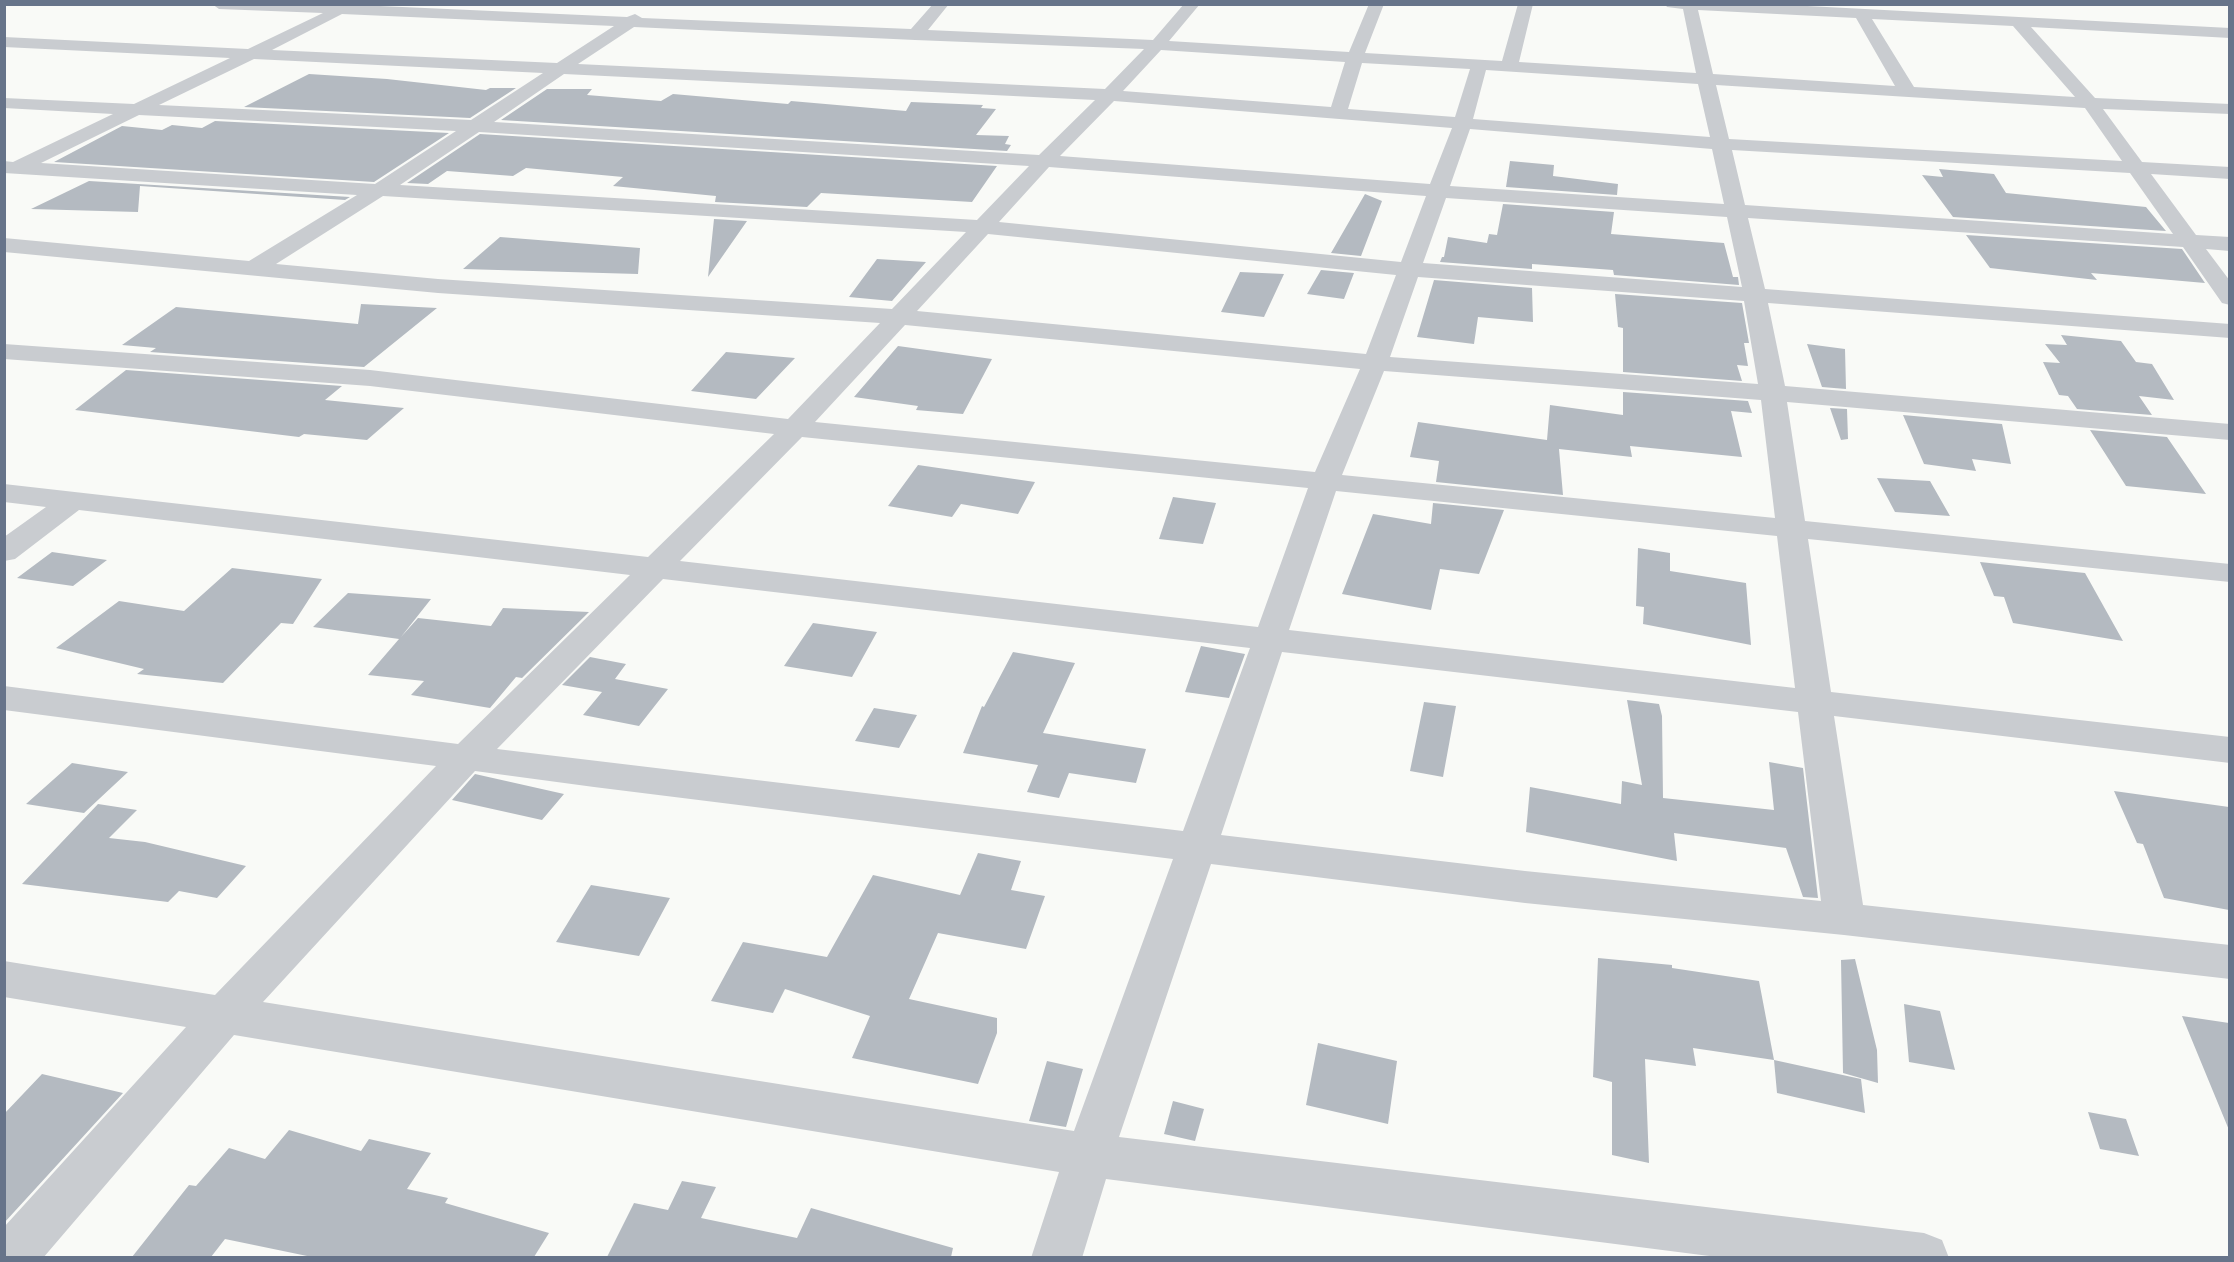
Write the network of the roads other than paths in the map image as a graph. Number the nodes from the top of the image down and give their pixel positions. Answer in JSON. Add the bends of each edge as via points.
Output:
{"nodes":[{"id":1,"x":219,"y":4,"type":"edge"},
{"id":2,"x":657,"y":4,"type":"edge"},
{"id":3,"x":942,"y":4,"type":"edge"},
{"id":4,"x":1193,"y":4,"type":"edge"},
{"id":5,"x":1377,"y":4,"type":"edge"},
{"id":6,"x":1526,"y":4,"type":"edge"},
{"id":7,"x":1672,"y":4,"type":"edge"},
{"id":8,"x":1974,"y":4,"type":"edge"},
{"id":9,"x":1690,"y":5,"type":"edge"},
{"id":10,"x":346,"y":8,"type":"edge"},
{"id":11,"x":1861,"y":14,"type":"junction"},
{"id":12,"x":1988,"y":20,"type":"junction"},
{"id":13,"x":2018,"y":22,"type":"junction"},
{"id":14,"x":629,"y":23,"type":"junction"},
{"id":15,"x":923,"y":36,"type":"junction"},
{"id":16,"x":2227,"y":36,"type":"edge"},
{"id":17,"x":4,"y":42,"type":"edge"},
{"id":18,"x":1158,"y":45,"type":"junction"},
{"id":19,"x":919,"y":52,"type":"dead end"},
{"id":20,"x":247,"y":54,"type":"junction"},
{"id":21,"x":1355,"y":57,"type":"junction"},
{"id":22,"x":1494,"y":67,"type":"junction"},
{"id":23,"x":564,"y":68,"type":"junction"},
{"id":24,"x":907,"y":68,"type":"dead end"},
{"id":25,"x":1705,"y":78,"type":"junction"},
{"id":26,"x":895,"y":84,"type":"junction"},
{"id":27,"x":1908,"y":92,"type":"junction"},
{"id":28,"x":1110,"y":95,"type":"junction"},
{"id":29,"x":4,"y":102,"type":"edge"},
{"id":30,"x":2090,"y":103,"type":"junction"},
{"id":31,"x":135,"y":109,"type":"junction"},
{"id":32,"x":2229,"y":109,"type":"edge"},
{"id":33,"x":1338,"y":113,"type":"junction"},
{"id":34,"x":1463,"y":123,"type":"junction"},
{"id":35,"x":476,"y":126,"type":"junction"},
{"id":36,"x":1721,"y":144,"type":"junction"},
{"id":37,"x":1044,"y":161,"type":"junction"},
{"id":38,"x":2138,"y":168,"type":"junction"},
{"id":39,"x":9,"y":169,"type":"edge"},
{"id":40,"x":2229,"y":173,"type":"edge"},
{"id":41,"x":381,"y":189,"type":"junction"},
{"id":42,"x":1437,"y":191,"type":"junction"},
{"id":43,"x":1737,"y":212,"type":"junction"},
{"id":44,"x":984,"y":227,"type":"junction"},
{"id":45,"x":2191,"y":240,"type":"junction"},
{"id":46,"x":2229,"y":244,"type":"edge"},
{"id":47,"x":4,"y":245,"type":"edge"},
{"id":48,"x":256,"y":267,"type":"junction"},
{"id":49,"x":1408,"y":269,"type":"junction"},
{"id":50,"x":1755,"y":294,"type":"junction"},
{"id":51,"x":2229,"y":298,"type":"edge"},
{"id":52,"x":899,"y":317,"type":"junction"},
{"id":53,"x":2229,"y":331,"type":"edge"},
{"id":54,"x":4,"y":351,"type":"edge"},
{"id":55,"x":1375,"y":363,"type":"junction"},
{"id":56,"x":1773,"y":393,"type":"junction"},
{"id":57,"x":795,"y":428,"type":"junction"},
{"id":58,"x":2229,"y":432,"type":"edge"},
{"id":59,"x":1325,"y":482,"type":"junction"},
{"id":60,"x":4,"y":493,"type":"edge"},
{"id":61,"x":74,"y":500,"type":"junction"},
{"id":62,"x":1792,"y":530,"type":"junction"},
{"id":63,"x":4,"y":552,"type":"edge"},
{"id":64,"x":654,"y":568,"type":"junction"},
{"id":65,"x":2229,"y":573,"type":"edge"},
{"id":66,"x":1271,"y":638,"type":"junction"},
{"id":67,"x":4,"y":698,"type":"edge"},
{"id":68,"x":1816,"y":702,"type":"junction"},
{"id":69,"x":2229,"y":750,"type":"edge"},
{"id":70,"x":468,"y":756,"type":"junction"},
{"id":71,"x":1197,"y":847,"type":"junction"},
{"id":72,"x":1844,"y":919,"type":"junction"},
{"id":73,"x":2229,"y":962,"type":"edge"},
{"id":74,"x":4,"y":979,"type":"edge"},
{"id":75,"x":225,"y":1014,"type":"junction"},
{"id":76,"x":1089,"y":1155,"type":"junction"},
{"id":77,"x":10,"y":1257,"type":"edge"},
{"id":78,"x":1056,"y":1257,"type":"edge"},
{"id":79,"x":1924,"y":1257,"type":"edge"}],
"edges":[{"from":1,"to":10,"type":"street"},
{"from":2,"to":14,"type":"street"},
{"from":3,"to":15,"type":"street"},
{"from":4,"to":18,"type":"street"},
{"from":5,"to":21,"type":"street"},
{"from":6,"to":22,"type":"street"},
{"from":7,"to":9,"type":"street"},
{"from":8,"to":12,"type":"street"},
{"from":9,"to":11,"type":"street"},
{"from":9,"to":25,"type":"street"},
{"from":10,"to":14,"type":"street"},
{"from":10,"to":20,"type":"street"},
{"from":11,"to":12,"type":"street"},
{"from":11,"to":27,"type":"street"},
{"from":12,"to":13,"type":"street"},
{"from":13,"to":16,"type":"street"},
{"from":13,"to":30,"type":"street"},
{"from":14,"to":15,"type":"street"},
{"from":14,"to":23,"type":"street"},
{"from":15,"to":18,"type":"street"},
{"from":15,"to":19,"type":"street"},
{"from":17,"to":20,"type":"street"},
{"from":18,"to":21,"type":"street"},
{"from":18,"to":28,"type":"street"},
{"from":20,"to":23,"type":"street"},
{"from":20,"to":31,"type":"street"},
{"from":21,"to":22,"type":"street"},
{"from":21,"to":33,"type":"street"},
{"from":22,"to":25,"type":"street"},
{"from":22,"to":34,"type":"street"},
{"from":23,"to":26,"type":"street"},
{"from":23,"to":35,"type":"street"},
{"from":24,"to":26,"type":"street"},
{"from":25,"to":27,"type":"street"},
{"from":25,"to":36,"type":"street"},
{"from":26,"to":28,"type":"street"},
{"from":27,"to":30,"type":"street"},
{"from":28,"to":33,"type":"street"},
{"from":28,"to":37,"type":"street"},
{"from":29,"to":31,"type":"street"},
{"from":30,"to":32,"type":"street"},
{"from":30,"to":38,"type":"street"},
{"from":31,"to":35,"type":"street"},
{"from":31,"to":39,"type":"street"},
{"from":33,"to":34,"type":"street"},
{"from":34,"to":36,"type":"street"},
{"from":34,"to":42,"type":"street"},
{"from":35,"to":37,"type":"street"},
{"from":35,"to":41,"type":"street"},
{"from":36,"to":38,"type":"street"},
{"from":36,"to":43,"type":"street"},
{"from":37,"to":42,"type":"street"},
{"from":37,"to":44,"type":"street"},
{"from":38,"to":40,"type":"street"},
{"from":38,"to":45,"type":"street"},
{"from":39,"to":41,"type":"street"},
{"from":41,"to":44,"type":"street"},
{"from":41,"to":48,"type":"street"},
{"from":42,"to":43,"type":"street"},
{"from":42,"to":49,"type":"street"},
{"from":43,"to":45,"type":"street"},
{"from":43,"to":50,"type":"street"},
{"from":44,"to":49,"type":"street"},
{"from":44,"to":52,"type":"street"},
{"from":45,"to":46,"type":"street"},
{"from":45,"to":51,"type":"street"},
{"from":47,"to":48,"type":"street"},
{"from":48,"to":52,"type":"street","via":[[485,290]]},
{"from":49,"to":50,"type":"street"},
{"from":49,"to":55,"type":"street"},
{"from":50,"to":53,"type":"street"},
{"from":50,"to":56,"type":"street"},
{"from":52,"to":55,"type":"street"},
{"from":52,"to":57,"type":"street"},
{"from":54,"to":57,"type":"street","via":[[370,378]]},
{"from":55,"to":56,"type":"street"},
{"from":55,"to":59,"type":"street"},
{"from":56,"to":58,"type":"street"},
{"from":56,"to":62,"type":"street"},
{"from":57,"to":59,"type":"street"},
{"from":57,"to":64,"type":"street"},
{"from":59,"to":62,"type":"street"},
{"from":59,"to":66,"type":"street"},
{"from":60,"to":61,"type":"street"},
{"from":61,"to":63,"type":"street"},
{"from":61,"to":64,"type":"street"},
{"from":62,"to":65,"type":"street"},
{"from":62,"to":68,"type":"street"},
{"from":64,"to":66,"type":"street"},
{"from":64,"to":70,"type":"street"},
{"from":66,"to":68,"type":"street"},
{"from":66,"to":71,"type":"street"},
{"from":67,"to":70,"type":"street"},
{"from":68,"to":69,"type":"street"},
{"from":68,"to":72,"type":"street"},
{"from":70,"to":71,"type":"street"},
{"from":70,"to":75,"type":"street"},
{"from":71,"to":72,"type":"street","via":[[1525,887]]},
{"from":71,"to":76,"type":"street"},
{"from":72,"to":73,"type":"street"},
{"from":74,"to":75,"type":"street"},
{"from":75,"to":76,"type":"street"},
{"from":75,"to":77,"type":"street"},
{"from":76,"to":78,"type":"street"},
{"from":76,"to":79,"type":"street"}]}
